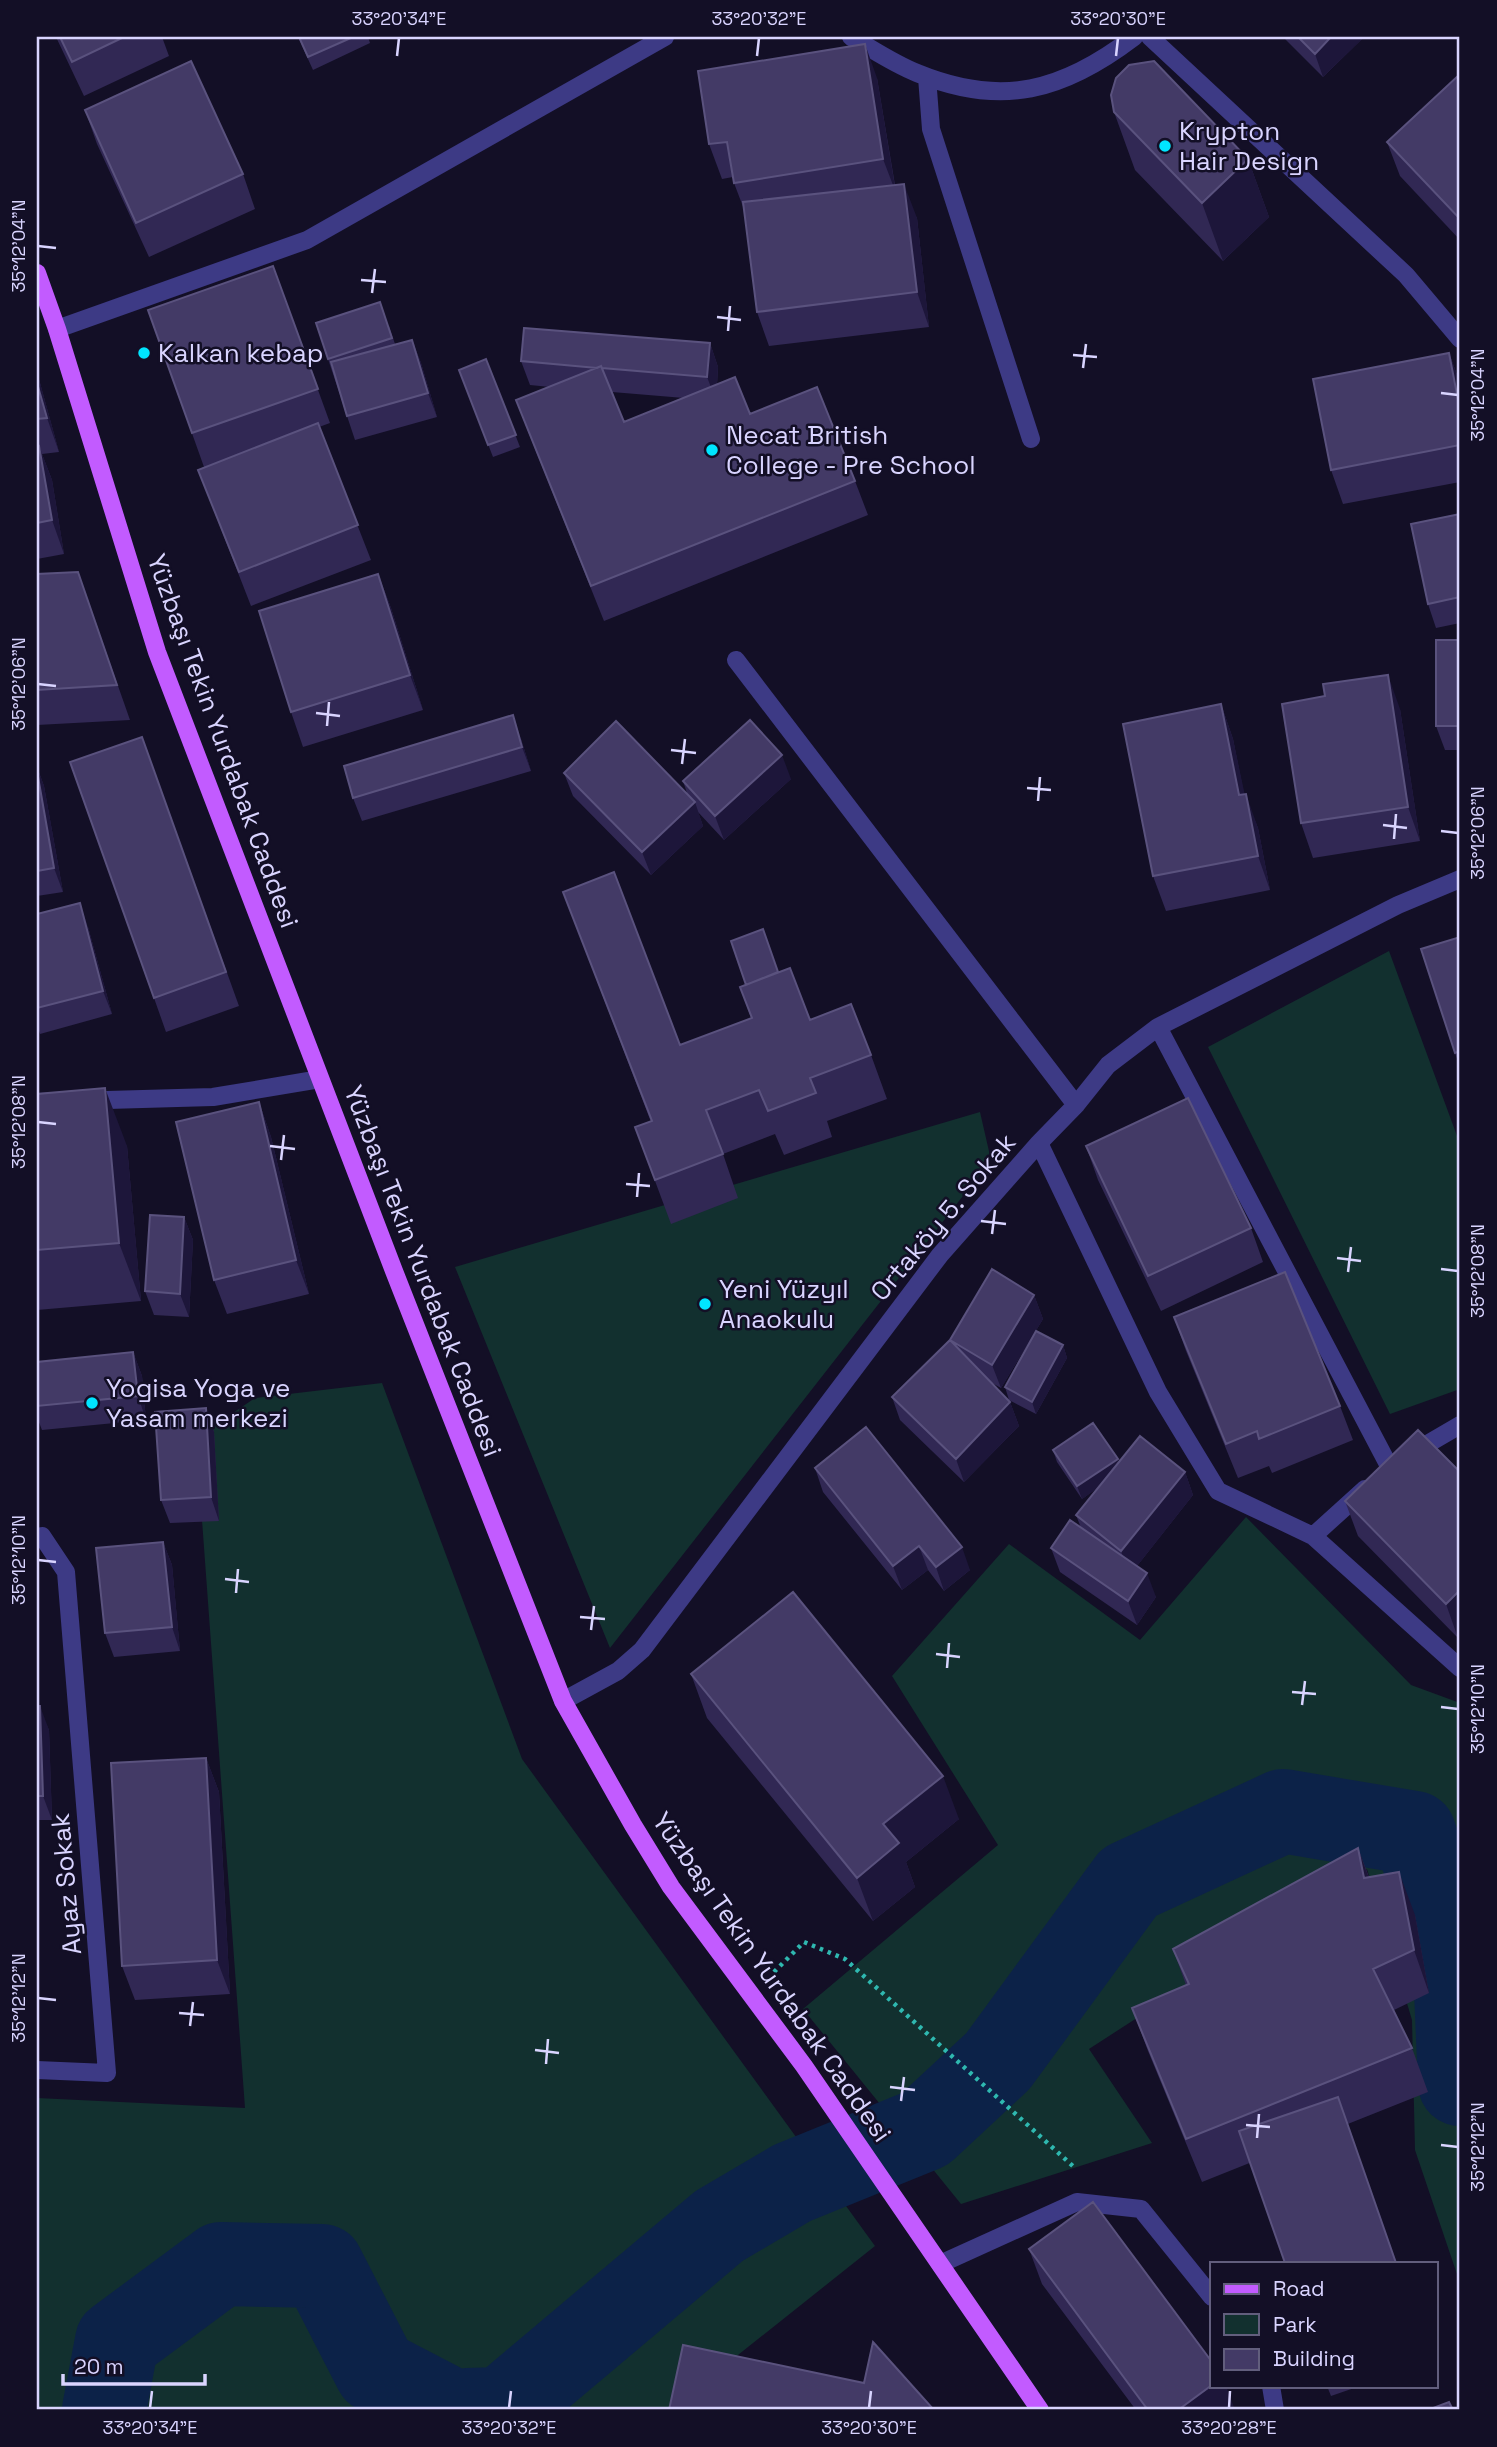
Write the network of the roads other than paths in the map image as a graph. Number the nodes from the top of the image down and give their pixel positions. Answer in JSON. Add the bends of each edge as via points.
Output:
{"nodes":[{"id":1,"x":665,"y":37,"type":"edge"},
{"id":2,"x":850,"y":37,"type":"edge"},
{"id":3,"x":1134,"y":37,"type":"edge"},
{"id":4,"x":1150,"y":37,"type":"edge"},
{"id":5,"x":928,"y":77,"type":"junction"},
{"id":6,"x":37,"y":274,"type":"edge"},
{"id":7,"x":57,"y":329,"type":"junction"},
{"id":8,"x":1460,"y":339,"type":"edge"},
{"id":9,"x":1031,"y":439,"type":"dead end"},
{"id":10,"x":736,"y":660,"type":"dead end"},
{"id":11,"x":1460,"y":879,"type":"edge"},
{"id":12,"x":1158,"y":1027,"type":"junction"},
{"id":13,"x":320,"y":1079,"type":"junction"},
{"id":14,"x":37,"y":1102,"type":"edge"},
{"id":15,"x":1076,"y":1105,"type":"junction"},
{"id":16,"x":1039,"y":1143,"type":"junction"},
{"id":17,"x":1460,"y":1424,"type":"edge"},
{"id":18,"x":1389,"y":1466,"type":"junction"},
{"id":19,"x":1313,"y":1536,"type":"junction"},
{"id":20,"x":37,"y":1537,"type":"edge"},
{"id":21,"x":1460,"y":1668,"type":"edge"},
{"id":22,"x":563,"y":1701,"type":"junction"},
{"id":23,"x":37,"y":2070,"type":"edge"},
{"id":24,"x":940,"y":2264,"type":"junction"},
{"id":25,"x":1210,"y":2295,"type":"edge"},
{"id":26,"x":1271,"y":2388,"type":"edge"},
{"id":27,"x":1040,"y":2410,"type":"edge"},
{"id":28,"x":1275,"y":2410,"type":"edge"}],
"edges":[{"from":1,"to":7,"type":"street","via":[[307,240]]},
{"from":2,"to":5,"type":"street"},
{"from":3,"to":5,"type":"street","via":[[1094,65],[1040,88],[989,91]]},
{"from":4,"to":8,"type":"street","via":[[1406,275]]},
{"from":5,"to":9,"type":"street","via":[[931,129]]},
{"from":6,"to":7,"type":"main road","name":"Yüzbaşı Tekin Yurdabak Caddesi"},
{"from":7,"to":13,"type":"main road","name":"Yüzbaşı Tekin Yurdabak Caddesi","via":[[157,652]]},
{"from":10,"to":15,"type":"street"},
{"from":11,"to":12,"type":"street","name":"Ortaköy 5. Sokak","via":[[1398,905]]},
{"from":12,"to":15,"type":"street","name":"Ortaköy 5. Sokak","via":[[1108,1065]]},
{"from":12,"to":18,"type":"street"},
{"from":13,"to":14,"type":"street","via":[[213,1097]]},
{"from":13,"to":22,"type":"main road","name":"Yüzbaşı Tekin Yurdabak Caddesi"},
{"from":15,"to":16,"type":"street","name":"Ortaköy 5. Sokak"},
{"from":16,"to":19,"type":"street","via":[[1158,1392],[1218,1491]]},
{"from":16,"to":22,"type":"street","name":"Ortaköy 5. Sokak","via":[[940,1255],[642,1650],[618,1671]]},
{"from":17,"to":18,"type":"street"},
{"from":18,"to":19,"type":"street"},
{"from":19,"to":21,"type":"street"},
{"from":20,"to":23,"type":"street","name":"Ayaz Sokak","via":[[42,1536],[66,1572],[107,2073]]},
{"from":22,"to":24,"type":"main road","name":"Yüzbaşı Tekin Yurdabak Caddesi","via":[[671,1887],[804,2066]]},
{"from":24,"to":25,"type":"street","via":[[1077,2202],[1141,2209]]},
{"from":24,"to":27,"type":"main road","name":"Yüzbaşı Tekin Yurdabak Caddesi"},
{"from":26,"to":28,"type":"street"}]}
